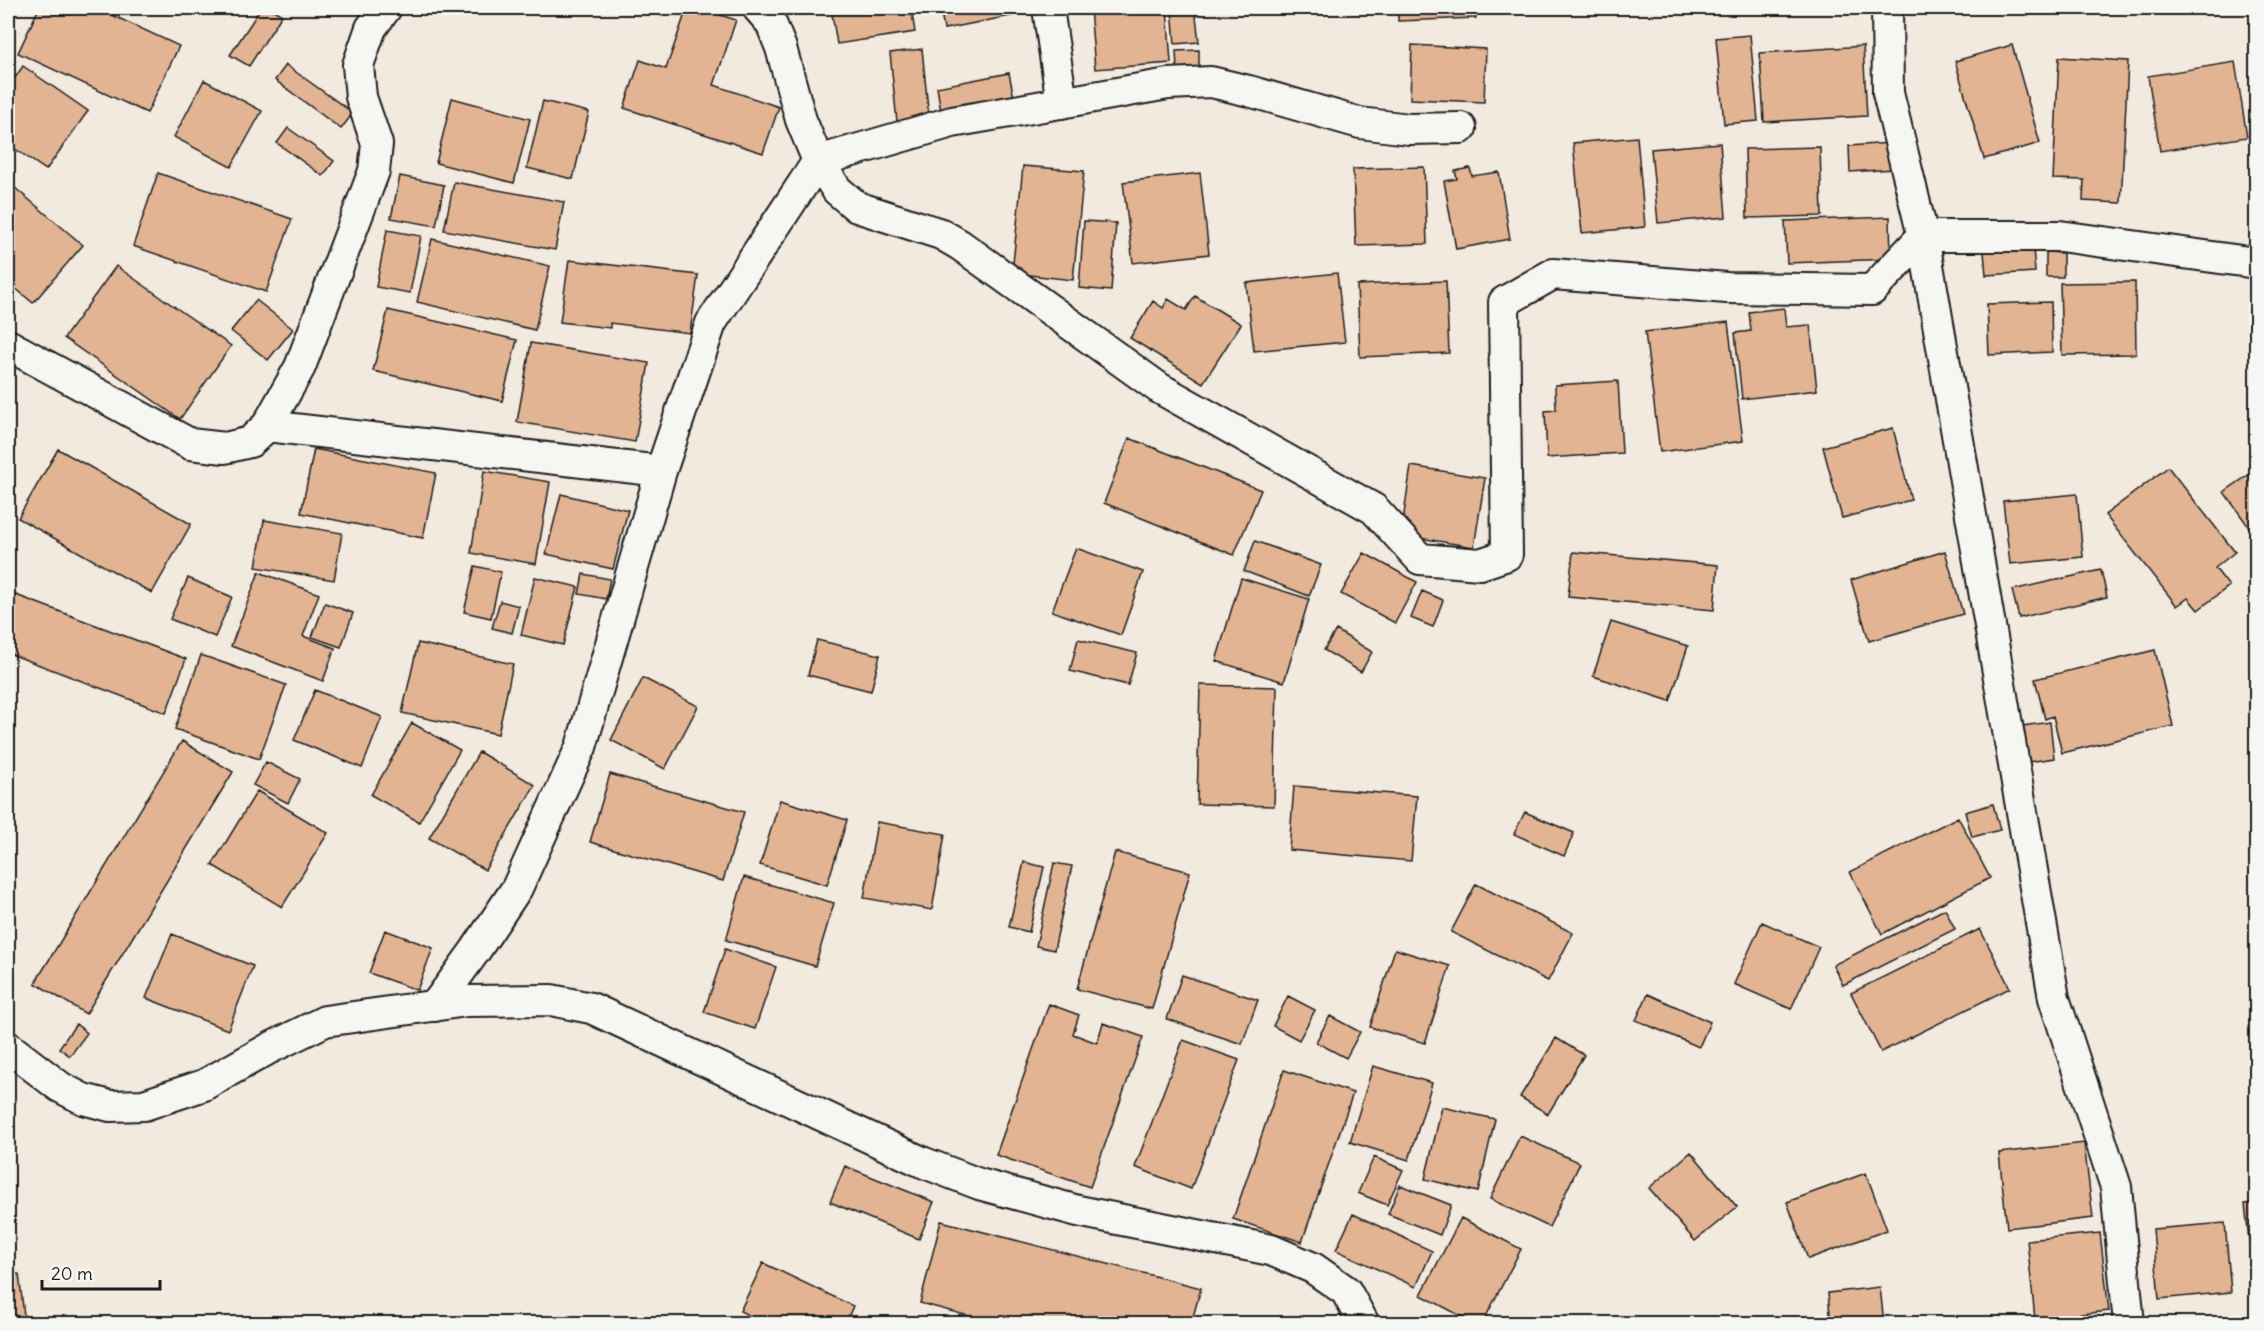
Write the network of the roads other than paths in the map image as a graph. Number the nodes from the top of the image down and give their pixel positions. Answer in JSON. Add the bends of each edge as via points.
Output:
{"nodes":[{"id":1,"x":386,"y":8,"type":"edge"},
{"id":2,"x":759,"y":8,"type":"edge"},
{"id":3,"x":1048,"y":8,"type":"edge"},
{"id":4,"x":1887,"y":8,"type":"edge"},
{"id":5,"x":1062,"y":103,"type":"junction"},
{"id":6,"x":1461,"y":128,"type":"dead end"},
{"id":7,"x":818,"y":161,"type":"junction"},
{"id":8,"x":1923,"y":236,"type":"junction"},
{"id":9,"x":2256,"y":262,"type":"edge"},
{"id":10,"x":8,"y":345,"type":"edge"},
{"id":11,"x":267,"y":426,"type":"junction"},
{"id":12,"x":661,"y":471,"type":"junction"},
{"id":13,"x":435,"y":1006,"type":"junction"},
{"id":14,"x":8,"y":1047,"type":"edge"},
{"id":15,"x":1364,"y":1323,"type":"edge"},
{"id":16,"x":2129,"y":1323,"type":"edge"}],
"edges":[{"from":1,"to":11,"type":"street","via":[[371,28],[358,65],[361,97],[376,144],[375,171],[300,367]]},
{"from":2,"to":7,"type":"street","via":[[771,23],[781,48],[801,120]]},
{"from":3,"to":5,"type":"street"},
{"from":4,"to":8,"type":"street","via":[[1888,93]]},
{"from":5,"to":6,"type":"street","via":[[1168,84],[1211,82],[1360,123],[1409,129]]},
{"from":5,"to":7,"type":"street","via":[[952,122]]},
{"from":7,"to":8,"type":"street","via":[[837,190],[857,207],[941,234],[960,245],[1160,388],[1374,509],[1420,559],[1480,564],[1507,555],[1504,302],[1553,274],[1727,288],[1872,290]]},
{"from":7,"to":12,"type":"street","via":[[711,323]]},
{"from":8,"to":9,"type":"street","via":[[2060,236]]},
{"from":8,"to":16,"type":"street","via":[[2054,998],[2116,1187]]},
{"from":10,"to":11,"type":"street","via":[[190,444],[237,446],[250,442]]},
{"from":11,"to":12,"type":"street"},
{"from":12,"to":13,"type":"street","via":[[581,747],[517,888]]},
{"from":13,"to":14,"type":"street","via":[[324,1021],[204,1085],[144,1105],[110,1106],[83,1099],[60,1087]]},
{"from":13,"to":15,"type":"street","via":[[467,1001],[551,1000],[591,1008],[922,1162],[979,1184],[1078,1211],[1270,1250],[1313,1268],[1346,1291]]}]}
